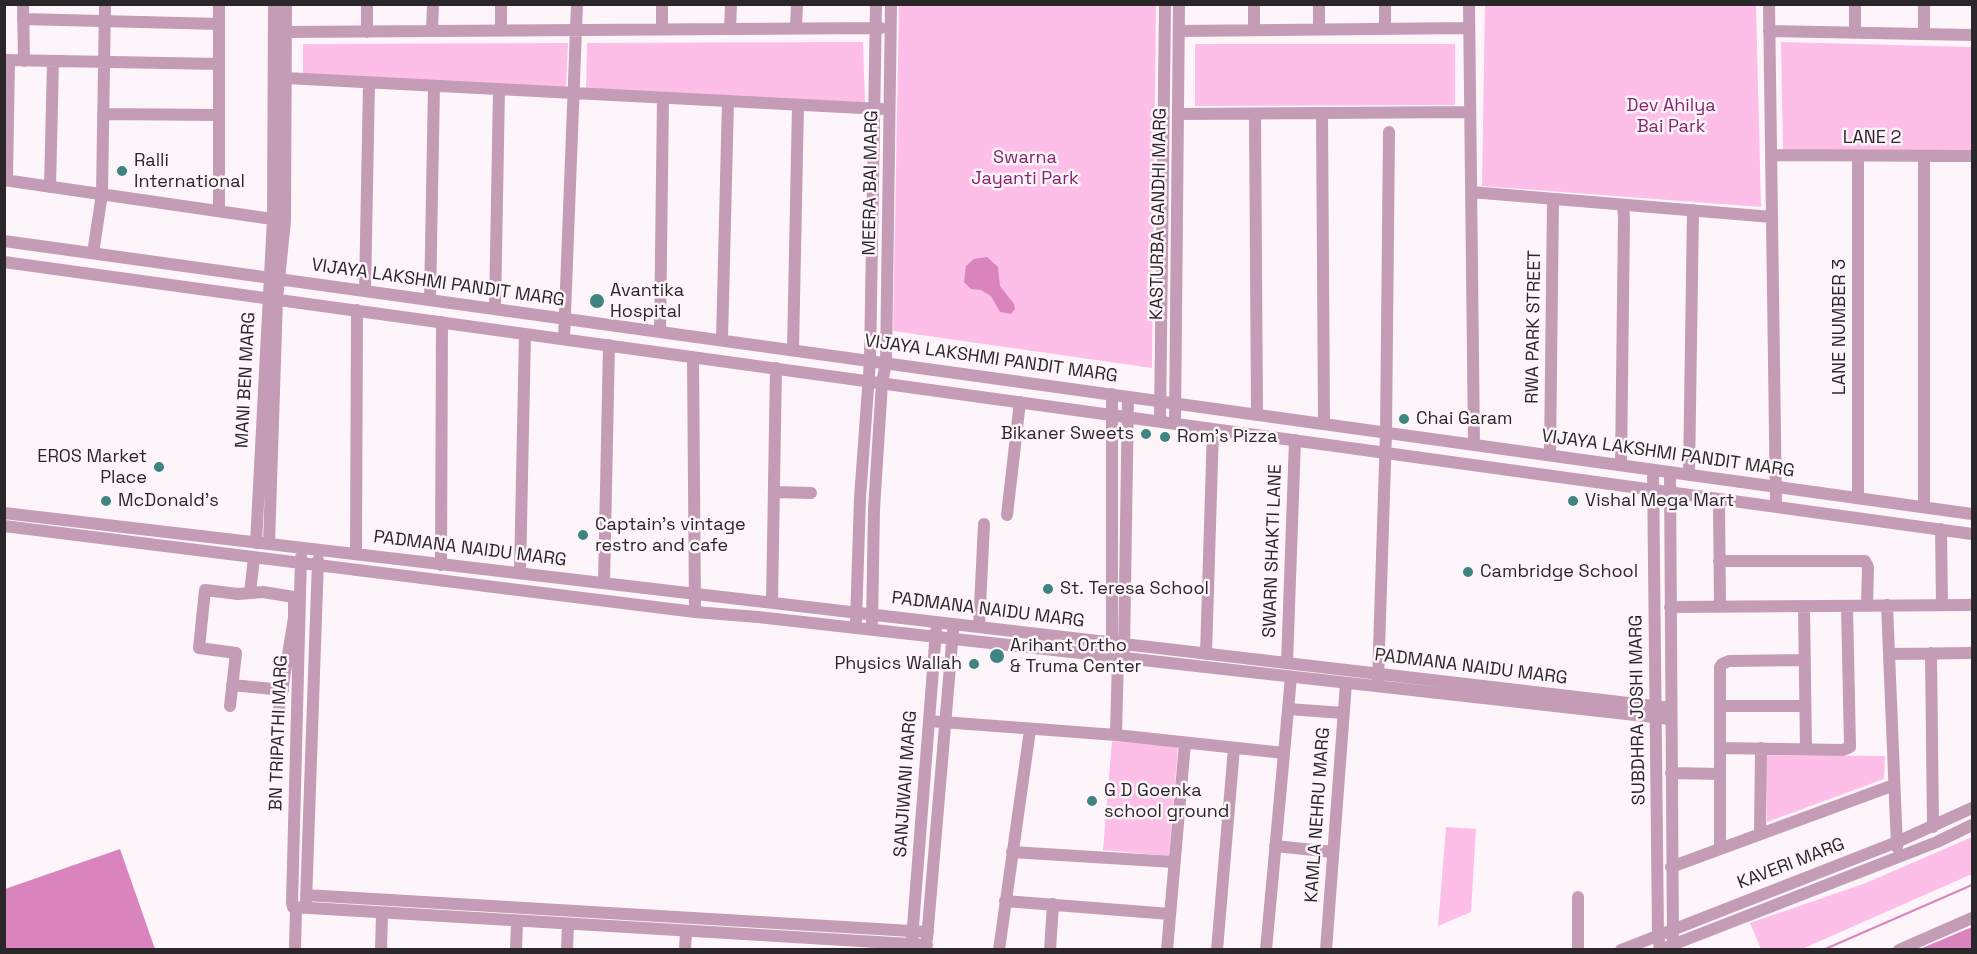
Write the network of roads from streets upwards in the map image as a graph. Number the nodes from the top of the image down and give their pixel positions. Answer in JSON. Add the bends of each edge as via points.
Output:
{"nodes":[{"id":1,"x":23,"y":4,"type":"edge"},
{"id":2,"x":105,"y":4,"type":"edge"},
{"id":3,"x":219,"y":4,"type":"edge"},
{"id":4,"x":274,"y":4,"type":"edge"},
{"id":5,"x":286,"y":4,"type":"edge"},
{"id":6,"x":367,"y":4,"type":"edge"},
{"id":7,"x":433,"y":4,"type":"edge"},
{"id":8,"x":501,"y":4,"type":"edge"},
{"id":9,"x":577,"y":4,"type":"edge"},
{"id":10,"x":662,"y":4,"type":"edge"},
{"id":11,"x":731,"y":4,"type":"edge"},
{"id":12,"x":797,"y":4,"type":"edge"},
{"id":13,"x":876,"y":4,"type":"edge"},
{"id":14,"x":891,"y":4,"type":"edge"},
{"id":15,"x":1165,"y":4,"type":"edge"},
{"id":16,"x":1179,"y":4,"type":"edge"},
{"id":17,"x":1254,"y":4,"type":"edge"},
{"id":18,"x":1319,"y":4,"type":"edge"},
{"id":19,"x":1385,"y":4,"type":"edge"},
{"id":20,"x":1469,"y":4,"type":"edge"},
{"id":21,"x":1769,"y":4,"type":"edge"},
{"id":22,"x":1855,"y":4,"type":"edge"},
{"id":23,"x":1924,"y":4,"type":"edge"},
{"id":24,"x":23,"y":19,"type":"junction"},
{"id":25,"x":105,"y":21,"type":"junction"},
{"id":26,"x":219,"y":24,"type":"junction"},
{"id":27,"x":796,"y":28,"type":"junction"},
{"id":28,"x":875,"y":28,"type":"junction"},
{"id":29,"x":891,"y":28,"type":"junction"},
{"id":30,"x":1469,"y":28,"type":"junction"},
{"id":31,"x":662,"y":29,"type":"junction"},
{"id":32,"x":730,"y":29,"type":"junction"},
{"id":33,"x":1385,"y":29,"type":"junction"},
{"id":34,"x":576,"y":30,"type":"junction"},
{"id":35,"x":1254,"y":30,"type":"junction"},
{"id":36,"x":1319,"y":30,"type":"junction"},
{"id":37,"x":432,"y":31,"type":"junction"},
{"id":38,"x":501,"y":31,"type":"junction"},
{"id":39,"x":1179,"y":31,"type":"junction"},
{"id":40,"x":1769,"y":31,"type":"junction"},
{"id":41,"x":286,"y":32,"type":"junction"},
{"id":42,"x":366,"y":32,"type":"junction"},
{"id":43,"x":1855,"y":33,"type":"junction"},
{"id":44,"x":1924,"y":34,"type":"junction"},
{"id":45,"x":1972,"y":35,"type":"edge"},
{"id":46,"x":7,"y":60,"type":"edge"},
{"id":47,"x":24,"y":61,"type":"junction"},
{"id":48,"x":53,"y":61,"type":"junction"},
{"id":49,"x":104,"y":62,"type":"junction"},
{"id":50,"x":219,"y":64,"type":"junction"},
{"id":51,"x":286,"y":78,"type":"junction"},
{"id":52,"x":369,"y":83,"type":"junction"},
{"id":53,"x":434,"y":86,"type":"junction"},
{"id":54,"x":1178,"y":87,"type":"junction"},
{"id":55,"x":1164,"y":88,"type":"junction"},
{"id":56,"x":499,"y":89,"type":"junction"},
{"id":57,"x":574,"y":93,"type":"junction"},
{"id":58,"x":663,"y":98,"type":"junction"},
{"id":59,"x":728,"y":101,"type":"junction"},
{"id":60,"x":798,"y":105,"type":"junction"},
{"id":61,"x":874,"y":109,"type":"junction"},
{"id":62,"x":890,"y":110,"type":"junction"},
{"id":63,"x":1470,"y":112,"type":"junction"},
{"id":64,"x":1322,"y":113,"type":"junction"},
{"id":65,"x":103,"y":114,"type":"junction"},
{"id":66,"x":1178,"y":114,"type":"junction"},
{"id":67,"x":1255,"y":114,"type":"junction"},
{"id":68,"x":219,"y":115,"type":"junction"},
{"id":69,"x":1389,"y":132,"type":"dead end"},
{"id":70,"x":1771,"y":155,"type":"junction"},
{"id":71,"x":1858,"y":156,"type":"junction"},
{"id":72,"x":1924,"y":156,"type":"junction"},
{"id":73,"x":1972,"y":156,"type":"edge"},
{"id":74,"x":6,"y":180,"type":"edge"},
{"id":75,"x":50,"y":187,"type":"junction"},
{"id":76,"x":1471,"y":192,"type":"junction"},
{"id":77,"x":102,"y":194,"type":"junction"},
{"id":78,"x":1553,"y":199,"type":"junction"},
{"id":79,"x":1623,"y":205,"type":"junction"},
{"id":80,"x":1693,"y":210,"type":"junction"},
{"id":81,"x":219,"y":211,"type":"junction"},
{"id":82,"x":1772,"y":217,"type":"junction"},
{"id":83,"x":279,"y":220,"type":"junction"},
{"id":84,"x":4,"y":241,"type":"edge"},
{"id":85,"x":93,"y":253,"type":"junction"},
{"id":86,"x":4,"y":262,"type":"edge"},
{"id":87,"x":275,"y":279,"type":"junction"},
{"id":88,"x":365,"y":291,"type":"junction"},
{"id":89,"x":272,"y":299,"type":"junction"},
{"id":90,"x":430,"y":300,"type":"junction"},
{"id":91,"x":495,"y":309,"type":"junction"},
{"id":92,"x":357,"y":310,"type":"junction"},
{"id":93,"x":566,"y":319,"type":"junction"},
{"id":94,"x":442,"y":322,"type":"junction"},
{"id":95,"x":660,"y":332,"type":"junction"},
{"id":96,"x":525,"y":334,"type":"junction"},
{"id":97,"x":564,"y":339,"type":"junction"},
{"id":98,"x":723,"y":340,"type":"junction"},
{"id":99,"x":609,"y":345,"type":"junction"},
{"id":100,"x":793,"y":350,"type":"junction"},
{"id":101,"x":693,"y":357,"type":"junction"},
{"id":102,"x":870,"y":361,"type":"junction"},
{"id":103,"x":886,"y":363,"type":"junction"},
{"id":104,"x":776,"y":368,"type":"junction"},
{"id":105,"x":868,"y":382,"type":"junction"},
{"id":106,"x":882,"y":384,"type":"junction"},
{"id":107,"x":1112,"y":394,"type":"junction"},
{"id":108,"x":1128,"y":397,"type":"junction"},
{"id":109,"x":1160,"y":401,"type":"junction"},
{"id":110,"x":1020,"y":402,"type":"junction"},
{"id":111,"x":1175,"y":403,"type":"junction"},
{"id":112,"x":1111,"y":414,"type":"junction"},
{"id":113,"x":1257,"y":415,"type":"junction"},
{"id":114,"x":1127,"y":417,"type":"junction"},
{"id":115,"x":1160,"y":421,"type":"junction"},
{"id":116,"x":1175,"y":423,"type":"junction"},
{"id":117,"x":1324,"y":424,"type":"junction"},
{"id":118,"x":1213,"y":429,"type":"junction"},
{"id":119,"x":1386,"y":433,"type":"junction"},
{"id":120,"x":1295,"y":440,"type":"junction"},
{"id":121,"x":1474,"y":445,"type":"junction"},
{"id":122,"x":1385,"y":453,"type":"junction"},
{"id":123,"x":1550,"y":455,"type":"junction"},
{"id":124,"x":1621,"y":465,"type":"junction"},
{"id":125,"x":1653,"y":470,"type":"junction"},
{"id":126,"x":1670,"y":472,"type":"junction"},
{"id":127,"x":1689,"y":475,"type":"junction"},
{"id":128,"x":1776,"y":487,"type":"junction"},
{"id":129,"x":1654,"y":490,"type":"junction"},
{"id":130,"x":774,"y":492,"type":"junction"},
{"id":131,"x":811,"y":492,"type":"dead end"},
{"id":132,"x":1670,"y":492,"type":"junction"},
{"id":133,"x":1858,"y":498,"type":"junction"},
{"id":134,"x":1719,"y":499,"type":"junction"},
{"id":135,"x":1776,"y":507,"type":"junction"},
{"id":136,"x":1924,"y":507,"type":"junction"},
{"id":137,"x":4,"y":513,"type":"edge"},
{"id":138,"x":1972,"y":514,"type":"edge"},
{"id":139,"x":1007,"y":515,"type":"dead end"},
{"id":140,"x":984,"y":524,"type":"dead end"},
{"id":141,"x":4,"y":526,"type":"edge"},
{"id":142,"x":1941,"y":529,"type":"junction"},
{"id":143,"x":1972,"y":534,"type":"edge"},
{"id":144,"x":256,"y":543,"type":"junction"},
{"id":145,"x":269,"y":544,"type":"junction"},
{"id":146,"x":302,"y":548,"type":"junction"},
{"id":147,"x":318,"y":550,"type":"junction"},
{"id":148,"x":356,"y":554,"type":"junction"},
{"id":149,"x":254,"y":558,"type":"junction"},
{"id":150,"x":1719,"y":561,"type":"junction"},
{"id":151,"x":301,"y":564,"type":"junction"},
{"id":152,"x":441,"y":565,"type":"junction"},
{"id":153,"x":318,"y":566,"type":"junction"},
{"id":154,"x":520,"y":573,"type":"junction"},
{"id":155,"x":604,"y":583,"type":"junction"},
{"id":156,"x":250,"y":593,"type":"junction"},
{"id":157,"x":695,"y":594,"type":"junction"},
{"id":158,"x":772,"y":603,"type":"junction"},
{"id":159,"x":1887,"y":605,"type":"junction"},
{"id":160,"x":1942,"y":605,"type":"junction"},
{"id":161,"x":1972,"y":605,"type":"edge"},
{"id":162,"x":1804,"y":606,"type":"junction"},
{"id":163,"x":1847,"y":606,"type":"junction"},
{"id":164,"x":1866,"y":606,"type":"junction"},
{"id":165,"x":1670,"y":607,"type":"junction"},
{"id":166,"x":1720,"y":607,"type":"junction"},
{"id":167,"x":695,"y":612,"type":"junction"},
{"id":168,"x":856,"y":613,"type":"junction"},
{"id":169,"x":872,"y":615,"type":"junction"},
{"id":170,"x":936,"y":622,"type":"junction"},
{"id":171,"x":953,"y":624,"type":"junction"},
{"id":172,"x":979,"y":627,"type":"junction"},
{"id":173,"x":856,"y":628,"type":"junction"},
{"id":174,"x":872,"y":630,"type":"junction"},
{"id":175,"x":935,"y":637,"type":"junction"},
{"id":176,"x":952,"y":639,"type":"junction"},
{"id":177,"x":1118,"y":643,"type":"junction"},
{"id":178,"x":1972,"y":652,"type":"edge"},
{"id":179,"x":1931,"y":653,"type":"junction"},
{"id":180,"x":1206,"y":654,"type":"junction"},
{"id":181,"x":1889,"y":654,"type":"junction"},
{"id":182,"x":1118,"y":657,"type":"junction"},
{"id":183,"x":1805,"y":660,"type":"junction"},
{"id":184,"x":1287,"y":663,"type":"junction"},
{"id":185,"x":285,"y":674,"type":"junction"},
{"id":186,"x":298,"y":674,"type":"junction"},
{"id":187,"x":1291,"y":677,"type":"junction"},
{"id":188,"x":1378,"y":680,"type":"junction"},
{"id":189,"x":1346,"y":683,"type":"junction"},
{"id":190,"x":232,"y":685,"type":"junction"},
{"id":191,"x":283,"y":690,"type":"junction"},
{"id":192,"x":230,"y":706,"type":"dead end"},
{"id":193,"x":1720,"y":706,"type":"junction"},
{"id":194,"x":1805,"y":706,"type":"junction"},
{"id":195,"x":1288,"y":709,"type":"junction"},
{"id":196,"x":1656,"y":712,"type":"junction"},
{"id":197,"x":1343,"y":713,"type":"junction"},
{"id":198,"x":1671,"y":714,"type":"junction"},
{"id":199,"x":278,"y":715,"type":"dead end"},
{"id":200,"x":929,"y":721,"type":"junction"},
{"id":201,"x":945,"y":722,"type":"junction"},
{"id":202,"x":1030,"y":730,"type":"junction"},
{"id":203,"x":1116,"y":735,"type":"junction"},
{"id":204,"x":1185,"y":743,"type":"junction"},
{"id":205,"x":1234,"y":748,"type":"junction"},
{"id":206,"x":1720,"y":748,"type":"junction"},
{"id":207,"x":1761,"y":748,"type":"junction"},
{"id":208,"x":1806,"y":749,"type":"junction"},
{"id":209,"x":1284,"y":753,"type":"junction"},
{"id":210,"x":1671,"y":773,"type":"junction"},
{"id":211,"x":1720,"y":774,"type":"junction"},
{"id":212,"x":1894,"y":785,"type":"junction"},
{"id":213,"x":1972,"y":808,"type":"edge"},
{"id":214,"x":1972,"y":825,"type":"edge"},
{"id":215,"x":1932,"y":827,"type":"junction"},
{"id":216,"x":1760,"y":834,"type":"junction"},
{"id":217,"x":1897,"y":842,"type":"junction"},
{"id":218,"x":1275,"y":846,"type":"junction"},
{"id":219,"x":1720,"y":849,"type":"junction"},
{"id":220,"x":1012,"y":852,"type":"junction"},
{"id":221,"x":1333,"y":852,"type":"junction"},
{"id":222,"x":1897,"y":857,"type":"junction"},
{"id":223,"x":1174,"y":862,"type":"junction"},
{"id":224,"x":1671,"y":867,"type":"junction"},
{"id":225,"x":306,"y":895,"type":"junction"},
{"id":226,"x":1578,"y":897,"type":"dead end"},
{"id":227,"x":1005,"y":901,"type":"junction"},
{"id":228,"x":1053,"y":904,"type":"junction"},
{"id":229,"x":298,"y":906,"type":"junction"},
{"id":230,"x":382,"y":913,"type":"junction"},
{"id":231,"x":1170,"y":914,"type":"junction"},
{"id":232,"x":1972,"y":918,"type":"edge"},
{"id":233,"x":517,"y":921,"type":"junction"},
{"id":234,"x":568,"y":924,"type":"junction"},
{"id":235,"x":1671,"y":930,"type":"junction"},
{"id":236,"x":686,"y":931,"type":"junction"},
{"id":237,"x":913,"y":931,"type":"junction"},
{"id":238,"x":928,"y":932,"type":"junction"},
{"id":239,"x":1658,"y":935,"type":"junction"},
{"id":240,"x":836,"y":945,"type":"edge"},
{"id":241,"x":911,"y":947,"type":"edge"},
{"id":242,"x":927,"y":947,"type":"edge"},
{"id":243,"x":1664,"y":948,"type":"edge"},
{"id":244,"x":1054,"y":949,"type":"edge"},
{"id":245,"x":295,"y":950,"type":"edge"},
{"id":246,"x":381,"y":950,"type":"edge"},
{"id":247,"x":516,"y":950,"type":"edge"},
{"id":248,"x":567,"y":950,"type":"edge"},
{"id":249,"x":685,"y":950,"type":"edge"},
{"id":250,"x":999,"y":950,"type":"edge"},
{"id":251,"x":1167,"y":950,"type":"edge"},
{"id":252,"x":1217,"y":950,"type":"edge"},
{"id":253,"x":1266,"y":950,"type":"edge"},
{"id":254,"x":1326,"y":950,"type":"edge"},
{"id":255,"x":1578,"y":950,"type":"edge"},
{"id":256,"x":1621,"y":950,"type":"edge"},
{"id":257,"x":1899,"y":950,"type":"edge"}],
"edges":[{"from":1,"to":24,"type":"street"},
{"from":2,"to":25,"type":"street"},
{"from":3,"to":26,"type":"street"},
{"from":4,"to":83,"type":"street","name":"MANI BEN MARG"},
{"from":5,"to":41,"type":"street","name":"MANI BEN MARG"},
{"from":6,"to":42,"type":"street"},
{"from":7,"to":37,"type":"street"},
{"from":8,"to":38,"type":"street"},
{"from":9,"to":34,"type":"street"},
{"from":10,"to":31,"type":"street"},
{"from":11,"to":32,"type":"street"},
{"from":12,"to":27,"type":"street"},
{"from":13,"to":28,"type":"street","name":"MEERA BAI MARG"},
{"from":14,"to":29,"type":"street","name":"MEERA BAI MARG"},
{"from":15,"to":55,"type":"street","name":"KASTURBA GANDHI MARG"},
{"from":16,"to":39,"type":"street","name":"KASTURBA GANDHI MARG"},
{"from":17,"to":35,"type":"street"},
{"from":18,"to":36,"type":"street"},
{"from":19,"to":33,"type":"street"},
{"from":20,"to":30,"type":"street"},
{"from":21,"to":40,"type":"street"},
{"from":22,"to":43,"type":"street"},
{"from":23,"to":44,"type":"street"},
{"from":24,"to":25,"type":"street"},
{"from":24,"to":47,"type":"street"},
{"from":25,"to":26,"type":"street"},
{"from":25,"to":49,"type":"street"},
{"from":26,"to":50,"type":"street"},
{"from":27,"to":28,"type":"street"},
{"from":27,"to":32,"type":"street"},
{"from":28,"to":29,"type":"street"},
{"from":28,"to":61,"type":"street","name":"MEERA BAI MARG"},
{"from":29,"to":62,"type":"street","name":"MEERA BAI MARG"},
{"from":30,"to":33,"type":"street"},
{"from":30,"to":63,"type":"street"},
{"from":31,"to":32,"type":"street"},
{"from":31,"to":34,"type":"street"},
{"from":33,"to":36,"type":"street"},
{"from":34,"to":38,"type":"street"},
{"from":34,"to":57,"type":"street"},
{"from":35,"to":36,"type":"street"},
{"from":35,"to":39,"type":"street"},
{"from":37,"to":38,"type":"street"},
{"from":37,"to":42,"type":"street"},
{"from":39,"to":54,"type":"street","name":"KASTURBA GANDHI MARG"},
{"from":40,"to":43,"type":"street"},
{"from":40,"to":70,"type":"street"},
{"from":41,"to":42,"type":"street"},
{"from":41,"to":51,"type":"street","name":"MANI BEN MARG"},
{"from":43,"to":44,"type":"street"},
{"from":44,"to":45,"type":"street"},
{"from":46,"to":47,"type":"street"},
{"from":46,"to":74,"type":"street"},
{"from":47,"to":48,"type":"street"},
{"from":48,"to":49,"type":"street"},
{"from":48,"to":75,"type":"street"},
{"from":49,"to":50,"type":"street"},
{"from":49,"to":65,"type":"street"},
{"from":50,"to":68,"type":"street"},
{"from":51,"to":52,"type":"street"},
{"from":51,"to":83,"type":"street","name":"MANI BEN MARG"},
{"from":52,"to":53,"type":"street"},
{"from":52,"to":88,"type":"street"},
{"from":53,"to":56,"type":"street"},
{"from":53,"to":90,"type":"street"},
{"from":54,"to":55,"type":"street"},
{"from":54,"to":66,"type":"street","name":"KASTURBA GANDHI MARG"},
{"from":55,"to":109,"type":"street","name":"KASTURBA GANDHI MARG"},
{"from":56,"to":57,"type":"street"},
{"from":56,"to":91,"type":"street"},
{"from":57,"to":58,"type":"street"},
{"from":57,"to":93,"type":"street"},
{"from":58,"to":59,"type":"street"},
{"from":58,"to":95,"type":"street"},
{"from":59,"to":60,"type":"street"},
{"from":59,"to":98,"type":"street"},
{"from":60,"to":61,"type":"street"},
{"from":60,"to":100,"type":"street"},
{"from":61,"to":62,"type":"street"},
{"from":61,"to":102,"type":"street","name":"MEERA BAI MARG"},
{"from":62,"to":103,"type":"street","name":"MEERA BAI MARG"},
{"from":63,"to":64,"type":"street"},
{"from":63,"to":76,"type":"street"},
{"from":64,"to":67,"type":"street"},
{"from":64,"to":117,"type":"street"},
{"from":65,"to":68,"type":"street"},
{"from":65,"to":77,"type":"street"},
{"from":66,"to":67,"type":"street"},
{"from":66,"to":111,"type":"street","name":"KASTURBA GANDHI MARG"},
{"from":67,"to":113,"type":"street"},
{"from":68,"to":81,"type":"street"},
{"from":69,"to":119,"type":"street"},
{"from":70,"to":71,"type":"street","name":"LANE 2"},
{"from":70,"to":82,"type":"street"},
{"from":71,"to":72,"type":"street","name":"LANE 2"},
{"from":71,"to":133,"type":"street","name":"LANE NUMBER 3"},
{"from":72,"to":73,"type":"street","name":"LANE 2"},
{"from":72,"to":136,"type":"street"},
{"from":74,"to":75,"type":"street"},
{"from":75,"to":77,"type":"street"},
{"from":76,"to":78,"type":"street"},
{"from":76,"to":121,"type":"street"},
{"from":77,"to":81,"type":"street"},
{"from":77,"to":85,"type":"street"},
{"from":78,"to":79,"type":"street"},
{"from":78,"to":123,"type":"street","name":"RWA PARK STREET"},
{"from":79,"to":80,"type":"street"},
{"from":79,"to":124,"type":"street"},
{"from":80,"to":82,"type":"street"},
{"from":80,"to":127,"type":"street"},
{"from":81,"to":83,"type":"street"},
{"from":82,"to":128,"type":"street"},
{"from":83,"to":87,"type":"street","name":"MANI BEN MARG"},
{"from":84,"to":85,"type":"street","name":"VIJAYA LAKSHMI PANDIT MARG"},
{"from":85,"to":87,"type":"street","name":"VIJAYA LAKSHMI PANDIT MARG"},
{"from":86,"to":89,"type":"street","name":"VIJAYA LAKSHMI PANDIT MARG"},
{"from":87,"to":88,"type":"street","name":"VIJAYA LAKSHMI PANDIT MARG"},
{"from":87,"to":89,"type":"street","name":"MANI BEN MARG"},
{"from":88,"to":90,"type":"street","name":"VIJAYA LAKSHMI PANDIT MARG"},
{"from":89,"to":92,"type":"street","name":"VIJAYA LAKSHMI PANDIT MARG"},
{"from":89,"to":144,"type":"street","name":"MANI BEN MARG"},
{"from":89,"to":145,"type":"street"},
{"from":90,"to":91,"type":"street","name":"VIJAYA LAKSHMI PANDIT MARG"},
{"from":91,"to":93,"type":"street","name":"VIJAYA LAKSHMI PANDIT MARG"},
{"from":92,"to":94,"type":"street","name":"VIJAYA LAKSHMI PANDIT MARG"},
{"from":92,"to":148,"type":"street"},
{"from":93,"to":95,"type":"street","name":"VIJAYA LAKSHMI PANDIT MARG"},
{"from":93,"to":97,"type":"street"},
{"from":94,"to":96,"type":"street","name":"VIJAYA LAKSHMI PANDIT MARG"},
{"from":94,"to":152,"type":"street"},
{"from":95,"to":98,"type":"street","name":"VIJAYA LAKSHMI PANDIT MARG"},
{"from":96,"to":97,"type":"street","name":"VIJAYA LAKSHMI PANDIT MARG"},
{"from":96,"to":154,"type":"street"},
{"from":97,"to":99,"type":"street","name":"VIJAYA LAKSHMI PANDIT MARG"},
{"from":98,"to":100,"type":"street","name":"VIJAYA LAKSHMI PANDIT MARG"},
{"from":99,"to":101,"type":"street","name":"VIJAYA LAKSHMI PANDIT MARG"},
{"from":99,"to":155,"type":"street"},
{"from":100,"to":102,"type":"street","name":"VIJAYA LAKSHMI PANDIT MARG"},
{"from":101,"to":104,"type":"street","name":"VIJAYA LAKSHMI PANDIT MARG"},
{"from":101,"to":157,"type":"street"},
{"from":102,"to":103,"type":"street","name":"VIJAYA LAKSHMI PANDIT MARG"},
{"from":102,"to":105,"type":"street","name":"MEERA BAI MARG"},
{"from":103,"to":106,"type":"street","name":"MEERA BAI MARG"},
{"from":103,"to":107,"type":"street","name":"VIJAYA LAKSHMI PANDIT MARG"},
{"from":104,"to":105,"type":"street","name":"VIJAYA LAKSHMI PANDIT MARG"},
{"from":104,"to":130,"type":"street"},
{"from":105,"to":106,"type":"street","name":"VIJAYA LAKSHMI PANDIT MARG"},
{"from":105,"to":168,"type":"street","name":"MEERA BAI MARG"},
{"from":106,"to":110,"type":"street","name":"VIJAYA LAKSHMI PANDIT MARG"},
{"from":106,"to":169,"type":"street","name":"MEERA BAI MARG"},
{"from":107,"to":108,"type":"street","name":"VIJAYA LAKSHMI PANDIT MARG"},
{"from":107,"to":112,"type":"street"},
{"from":108,"to":109,"type":"street","name":"VIJAYA LAKSHMI PANDIT MARG"},
{"from":108,"to":114,"type":"street"},
{"from":109,"to":111,"type":"street","name":"VIJAYA LAKSHMI PANDIT MARG"},
{"from":109,"to":115,"type":"street","name":"KASTURBA GANDHI MARG"},
{"from":110,"to":112,"type":"street","name":"VIJAYA LAKSHMI PANDIT MARG"},
{"from":110,"to":139,"type":"street"},
{"from":111,"to":113,"type":"street","name":"VIJAYA LAKSHMI PANDIT MARG"},
{"from":111,"to":116,"type":"street","name":"KASTURBA GANDHI MARG"},
{"from":112,"to":114,"type":"street","name":"VIJAYA LAKSHMI PANDIT MARG"},
{"from":112,"to":177,"type":"street"},
{"from":113,"to":117,"type":"street","name":"VIJAYA LAKSHMI PANDIT MARG"},
{"from":114,"to":115,"type":"street","name":"VIJAYA LAKSHMI PANDIT MARG"},
{"from":114,"to":177,"type":"street"},
{"from":115,"to":116,"type":"street","name":"VIJAYA LAKSHMI PANDIT MARG"},
{"from":116,"to":118,"type":"street","name":"VIJAYA LAKSHMI PANDIT MARG"},
{"from":117,"to":119,"type":"street","name":"VIJAYA LAKSHMI PANDIT MARG"},
{"from":118,"to":120,"type":"street","name":"VIJAYA LAKSHMI PANDIT MARG"},
{"from":118,"to":180,"type":"street"},
{"from":119,"to":121,"type":"street","name":"VIJAYA LAKSHMI PANDIT MARG"},
{"from":119,"to":122,"type":"street"},
{"from":120,"to":122,"type":"street","name":"VIJAYA LAKSHMI PANDIT MARG"},
{"from":120,"to":184,"type":"street","name":"SWARN SHAKTI LANE"},
{"from":121,"to":123,"type":"street","name":"VIJAYA LAKSHMI PANDIT MARG"},
{"from":122,"to":129,"type":"street","name":"VIJAYA LAKSHMI PANDIT MARG"},
{"from":122,"to":188,"type":"street"},
{"from":123,"to":124,"type":"street","name":"VIJAYA LAKSHMI PANDIT MARG"},
{"from":124,"to":125,"type":"street","name":"VIJAYA LAKSHMI PANDIT MARG"},
{"from":125,"to":126,"type":"street","name":"VIJAYA LAKSHMI PANDIT MARG"},
{"from":125,"to":129,"type":"street","name":"SUBDHRA JOSHI MARG"},
{"from":126,"to":127,"type":"street","name":"VIJAYA LAKSHMI PANDIT MARG"},
{"from":126,"to":132,"type":"street","name":"SUBDHRA JOSHI MARG"},
{"from":127,"to":128,"type":"street","name":"VIJAYA LAKSHMI PANDIT MARG"},
{"from":128,"to":133,"type":"street","name":"VIJAYA LAKSHMI PANDIT MARG"},
{"from":128,"to":135,"type":"street"},
{"from":129,"to":132,"type":"street","name":"VIJAYA LAKSHMI PANDIT MARG"},
{"from":129,"to":196,"type":"street","name":"SUBDHRA JOSHI MARG"},
{"from":130,"to":131,"type":"street"},
{"from":130,"to":158,"type":"street"},
{"from":132,"to":134,"type":"street","name":"VIJAYA LAKSHMI PANDIT MARG"},
{"from":132,"to":165,"type":"street","name":"SUBDHRA JOSHI MARG"},
{"from":133,"to":136,"type":"street","name":"VIJAYA LAKSHMI PANDIT MARG"},
{"from":134,"to":135,"type":"street","name":"VIJAYA LAKSHMI PANDIT MARG"},
{"from":134,"to":150,"type":"street"},
{"from":135,"to":142,"type":"street","name":"VIJAYA LAKSHMI PANDIT MARG"},
{"from":136,"to":138,"type":"street","name":"VIJAYA LAKSHMI PANDIT MARG"},
{"from":137,"to":144,"type":"street"},
{"from":140,"to":172,"type":"street"},
{"from":141,"to":149,"type":"street"},
{"from":142,"to":143,"type":"street","name":"VIJAYA LAKSHMI PANDIT MARG"},
{"from":142,"to":160,"type":"street"},
{"from":144,"to":145,"type":"street"},
{"from":145,"to":146,"type":"street"},
{"from":146,"to":147,"type":"street","name":"PADMANA NAIDU MARG"},
{"from":146,"to":151,"type":"street"},
{"from":147,"to":148,"type":"street","name":"PADMANA NAIDU MARG"},
{"from":147,"to":153,"type":"street"},
{"from":148,"to":152,"type":"street","name":"PADMANA NAIDU MARG"},
{"from":149,"to":151,"type":"street"},
{"from":149,"to":156,"type":"street"},
{"from":150,"to":164,"type":"street","via":[[1865,561]]},
{"from":150,"to":166,"type":"street"},
{"from":151,"to":153,"type":"street","name":"PADMANA NAIDU MARG"},
{"from":151,"to":186,"type":"street","name":"BN TRIPATHI MARG"},
{"from":152,"to":154,"type":"street","name":"PADMANA NAIDU MARG"},
{"from":153,"to":167,"type":"street","name":"PADMANA NAIDU MARG"},
{"from":153,"to":225,"type":"street"},
{"from":154,"to":155,"type":"street","name":"PADMANA NAIDU MARG"},
{"from":155,"to":157,"type":"street","name":"PADMANA NAIDU MARG"},
{"from":156,"to":185,"type":"street","via":[[294,597]]},
{"from":156,"to":190,"type":"street","via":[[205,590],[199,648],[236,653]]},
{"from":157,"to":158,"type":"street","name":"PADMANA NAIDU MARG"},
{"from":157,"to":167,"type":"street"},
{"from":158,"to":168,"type":"street","name":"PADMANA NAIDU MARG"},
{"from":159,"to":160,"type":"street"},
{"from":159,"to":164,"type":"street"},
{"from":159,"to":181,"type":"street"},
{"from":160,"to":161,"type":"street"},
{"from":162,"to":163,"type":"street"},
{"from":162,"to":166,"type":"street"},
{"from":162,"to":183,"type":"street"},
{"from":163,"to":164,"type":"street"},
{"from":163,"to":208,"type":"street","via":[[1850,747]]},
{"from":165,"to":166,"type":"street"},
{"from":165,"to":198,"type":"street","name":"SUBDHRA JOSHI MARG"},
{"from":167,"to":173,"type":"street","name":"PADMANA NAIDU MARG"},
{"from":168,"to":169,"type":"street","name":"PADMANA NAIDU MARG"},
{"from":168,"to":173,"type":"street","name":"MEERA BAI MARG"},
{"from":169,"to":170,"type":"street","name":"PADMANA NAIDU MARG"},
{"from":169,"to":174,"type":"street","name":"MEERA BAI MARG"},
{"from":170,"to":171,"type":"street","name":"PADMANA NAIDU MARG"},
{"from":170,"to":175,"type":"street","name":"SANJIWANI MARG"},
{"from":171,"to":172,"type":"street","name":"PADMANA NAIDU MARG"},
{"from":171,"to":176,"type":"street","name":"SANJIWANI MARG"},
{"from":172,"to":177,"type":"street","name":"PADMANA NAIDU MARG"},
{"from":173,"to":174,"type":"street","name":"PADMANA NAIDU MARG"},
{"from":174,"to":175,"type":"street","name":"PADMANA NAIDU MARG"},
{"from":175,"to":176,"type":"street","name":"PADMANA NAIDU MARG"},
{"from":175,"to":200,"type":"street","name":"SANJIWANI MARG"},
{"from":176,"to":182,"type":"street","name":"PADMANA NAIDU MARG"},
{"from":176,"to":201,"type":"street","name":"SANJIWANI MARG"},
{"from":177,"to":180,"type":"street","name":"PADMANA NAIDU MARG"},
{"from":177,"to":182,"type":"street"},
{"from":178,"to":179,"type":"street"},
{"from":179,"to":181,"type":"street"},
{"from":179,"to":215,"type":"street"},
{"from":180,"to":184,"type":"street","name":"PADMANA NAIDU MARG"},
{"from":181,"to":212,"type":"street"},
{"from":182,"to":187,"type":"street","name":"PADMANA NAIDU MARG"},
{"from":182,"to":203,"type":"street"},
{"from":183,"to":193,"type":"street","via":[[1725,662],[1720,667]]},
{"from":183,"to":194,"type":"street"},
{"from":184,"to":188,"type":"street","name":"PADMANA NAIDU MARG"},
{"from":185,"to":186,"type":"street"},
{"from":185,"to":191,"type":"street"},
{"from":186,"to":229,"type":"street","name":"BN TRIPATHI MARG"},
{"from":187,"to":189,"type":"street","name":"PADMANA NAIDU MARG"},
{"from":187,"to":195,"type":"street"},
{"from":188,"to":189,"type":"street","name":"PADMANA NAIDU MARG"},
{"from":188,"to":196,"type":"street","name":"PADMANA NAIDU MARG"},
{"from":189,"to":197,"type":"street","name":"KAMLA NEHRU MARG"},
{"from":190,"to":191,"type":"street"},
{"from":190,"to":192,"type":"street"},
{"from":191,"to":199,"type":"street"},
{"from":193,"to":194,"type":"street"},
{"from":193,"to":206,"type":"street"},
{"from":194,"to":208,"type":"street"},
{"from":195,"to":197,"type":"street"},
{"from":195,"to":209,"type":"street"},
{"from":196,"to":198,"type":"street","name":"PADMANA NAIDU MARG"},
{"from":196,"to":239,"type":"street","name":"SUBDHRA JOSHI MARG"},
{"from":197,"to":221,"type":"street","name":"KAMLA NEHRU MARG"},
{"from":198,"to":210,"type":"street","name":"SUBDHRA JOSHI MARG"},
{"from":200,"to":201,"type":"street"},
{"from":200,"to":237,"type":"street","name":"SANJIWANI MARG"},
{"from":201,"to":202,"type":"street"},
{"from":201,"to":238,"type":"street","name":"SANJIWANI MARG"},
{"from":202,"to":203,"type":"street"},
{"from":202,"to":220,"type":"street"},
{"from":203,"to":204,"type":"street"},
{"from":204,"to":205,"type":"street"},
{"from":204,"to":223,"type":"street"},
{"from":205,"to":209,"type":"street"},
{"from":205,"to":252,"type":"street"},
{"from":206,"to":207,"type":"street"},
{"from":206,"to":211,"type":"street"},
{"from":207,"to":208,"type":"street"},
{"from":207,"to":216,"type":"street"},
{"from":209,"to":218,"type":"street"},
{"from":210,"to":211,"type":"street"},
{"from":210,"to":224,"type":"street","name":"SUBDHRA JOSHI MARG"},
{"from":211,"to":219,"type":"street"},
{"from":212,"to":216,"type":"street"},
{"from":212,"to":217,"type":"street"},
{"from":213,"to":215,"type":"street","name":"KAVERI MARG"},
{"from":214,"to":222,"type":"street","name":"KAVERI MARG"},
{"from":215,"to":217,"type":"street","name":"KAVERI MARG"},
{"from":216,"to":219,"type":"street"},
{"from":217,"to":222,"type":"street"},
{"from":217,"to":235,"type":"street","name":"KAVERI MARG"},
{"from":218,"to":221,"type":"street"},
{"from":218,"to":253,"type":"street"},
{"from":219,"to":224,"type":"street"},
{"from":220,"to":223,"type":"street"},
{"from":220,"to":227,"type":"street"},
{"from":221,"to":254,"type":"street","name":"KAMLA NEHRU MARG"},
{"from":222,"to":243,"type":"street","name":"KAVERI MARG"},
{"from":223,"to":231,"type":"street"},
{"from":224,"to":235,"type":"street","name":"SUBDHRA JOSHI MARG"},
{"from":225,"to":229,"type":"street"},
{"from":225,"to":237,"type":"street"},
{"from":226,"to":255,"type":"street"},
{"from":227,"to":228,"type":"street"},
{"from":227,"to":250,"type":"street"},
{"from":228,"to":231,"type":"street"},
{"from":228,"to":244,"type":"street"},
{"from":229,"to":230,"type":"street"},
{"from":229,"to":245,"type":"street"},
{"from":230,"to":233,"type":"street"},
{"from":230,"to":246,"type":"street"},
{"from":231,"to":251,"type":"street"},
{"from":232,"to":257,"type":"street"},
{"from":233,"to":234,"type":"street"},
{"from":233,"to":247,"type":"street"},
{"from":234,"to":236,"type":"street"},
{"from":234,"to":248,"type":"street"},
{"from":235,"to":239,"type":"street","name":"KAVERI MARG"},
{"from":235,"to":243,"type":"street","name":"SUBDHRA JOSHI MARG"},
{"from":236,"to":240,"type":"street"},
{"from":236,"to":249,"type":"street"},
{"from":237,"to":238,"type":"street"},
{"from":237,"to":241,"type":"street","name":"SANJIWANI MARG"},
{"from":238,"to":242,"type":"street","name":"SANJIWANI MARG"},
{"from":239,"to":243,"type":"street","name":"SUBDHRA JOSHI MARG"},
{"from":239,"to":256,"type":"street","name":"KAVERI MARG"},
{"from":240,"to":241,"type":"street"},
{"from":241,"to":242,"type":"street"}]}
